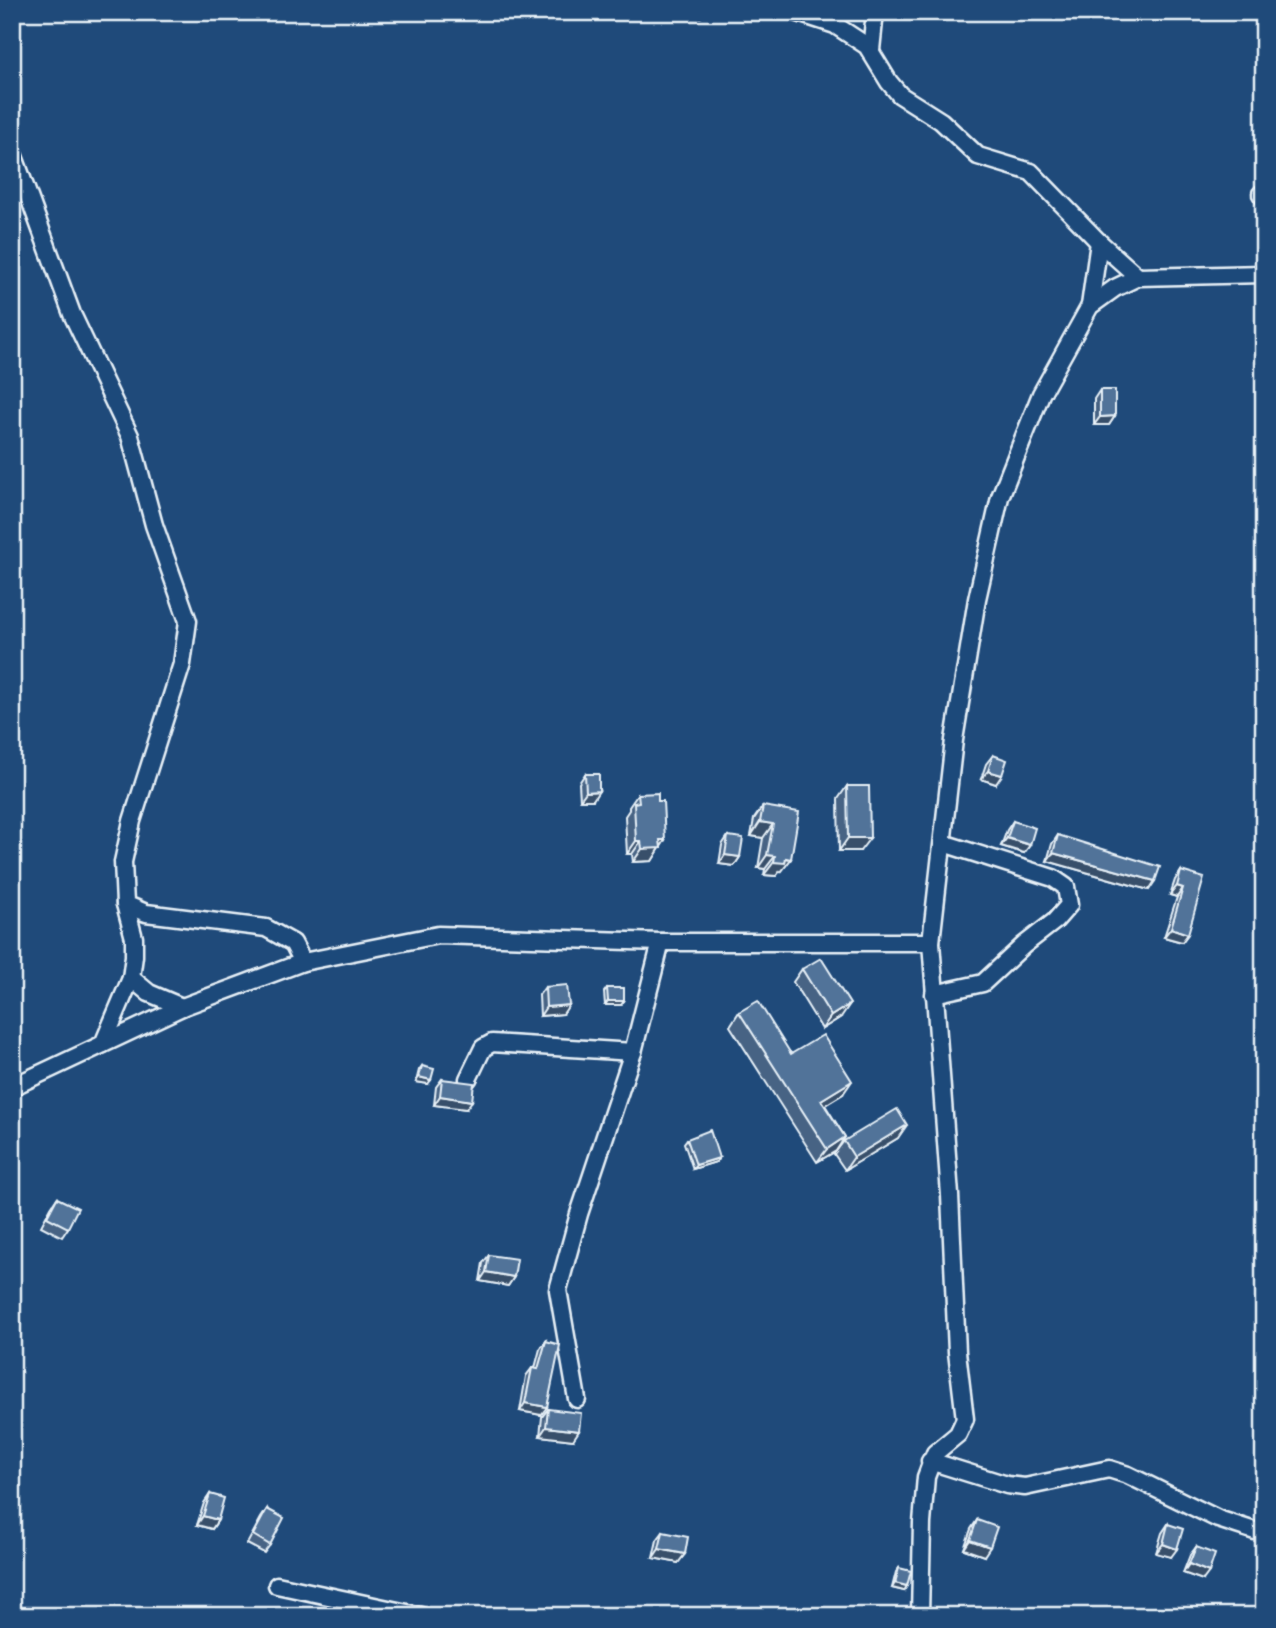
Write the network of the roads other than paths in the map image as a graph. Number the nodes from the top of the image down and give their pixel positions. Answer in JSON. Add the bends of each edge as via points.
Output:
{"nodes":[{"id":1,"x":795,"y":12,"type":"edge"},
{"id":2,"x":875,"y":12,"type":"edge"},
{"id":3,"x":871,"y":50,"type":"junction"},
{"id":4,"x":12,"y":151,"type":"edge"},
{"id":5,"x":1100,"y":243,"type":"junction"},
{"id":6,"x":1264,"y":274,"type":"edge"},
{"id":7,"x":1138,"y":277,"type":"junction"},
{"id":8,"x":1090,"y":306,"type":"junction"},
{"id":9,"x":943,"y":843,"type":"junction"},
{"id":10,"x":125,"y":904,"type":"junction"},
{"id":11,"x":661,"y":942,"type":"junction"},
{"id":12,"x":931,"y":942,"type":"junction"},
{"id":13,"x":303,"y":962,"type":"junction"},
{"id":14,"x":131,"y":978,"type":"junction"},
{"id":15,"x":934,"y":994,"type":"junction"},
{"id":16,"x":182,"y":1007,"type":"junction"},
{"id":17,"x":103,"y":1044,"type":"junction"},
{"id":18,"x":633,"y":1052,"type":"junction"},
{"id":19,"x":468,"y":1079,"type":"edge"},
{"id":20,"x":12,"y":1087,"type":"edge"},
{"id":21,"x":577,"y":1399,"type":"dead end"},
{"id":22,"x":930,"y":1461,"type":"junction"},
{"id":23,"x":1264,"y":1534,"type":"edge"},
{"id":24,"x":277,"y":1585,"type":"dead end"},
{"id":25,"x":421,"y":1616,"type":"edge"},
{"id":26,"x":920,"y":1616,"type":"edge"}],
"edges":[{"from":1,"to":3,"type":"street","via":[[835,26]]},
{"from":2,"to":3,"type":"street"},
{"from":3,"to":5,"type":"street","via":[[889,82],[906,100],[941,121],[978,156],[1031,172]]},
{"from":4,"to":10,"type":"street","via":[[72,314],[130,436],[154,525],[188,621],[182,664],[129,835],[123,862]]},
{"from":5,"to":7,"type":"street"},
{"from":5,"to":8,"type":"street"},
{"from":6,"to":7,"type":"street"},
{"from":7,"to":8,"type":"street"},
{"from":8,"to":9,"type":"street","via":[[1041,394],[1000,497],[977,598]]},
{"from":9,"to":12,"type":"street"},
{"from":9,"to":15,"type":"street","via":[[1053,878],[1066,887],[1069,905],[983,983]]},
{"from":10,"to":13,"type":"street","via":[[163,916],[266,928],[293,943]]},
{"from":10,"to":14,"type":"street","via":[[134,937]]},
{"from":11,"to":12,"type":"street"},
{"from":11,"to":13,"type":"street","via":[[452,934]]},
{"from":11,"to":18,"type":"street"},
{"from":12,"to":15,"type":"street"},
{"from":13,"to":16,"type":"street"},
{"from":14,"to":16,"type":"street","via":[[149,993]]},
{"from":14,"to":17,"type":"street"},
{"from":15,"to":22,"type":"street","via":[[965,1419],[958,1434]]},
{"from":16,"to":17,"type":"street"},
{"from":17,"to":20,"type":"street"},
{"from":18,"to":19,"type":"street","via":[[492,1043],[483,1048]]},
{"from":18,"to":21,"type":"street","via":[[558,1290]]},
{"from":22,"to":23,"type":"street","via":[[1025,1487],[1109,1469],[1218,1519]]},
{"from":22,"to":26,"type":"street","via":[[922,1524]]},
{"from":24,"to":25,"type":"street"}]}
